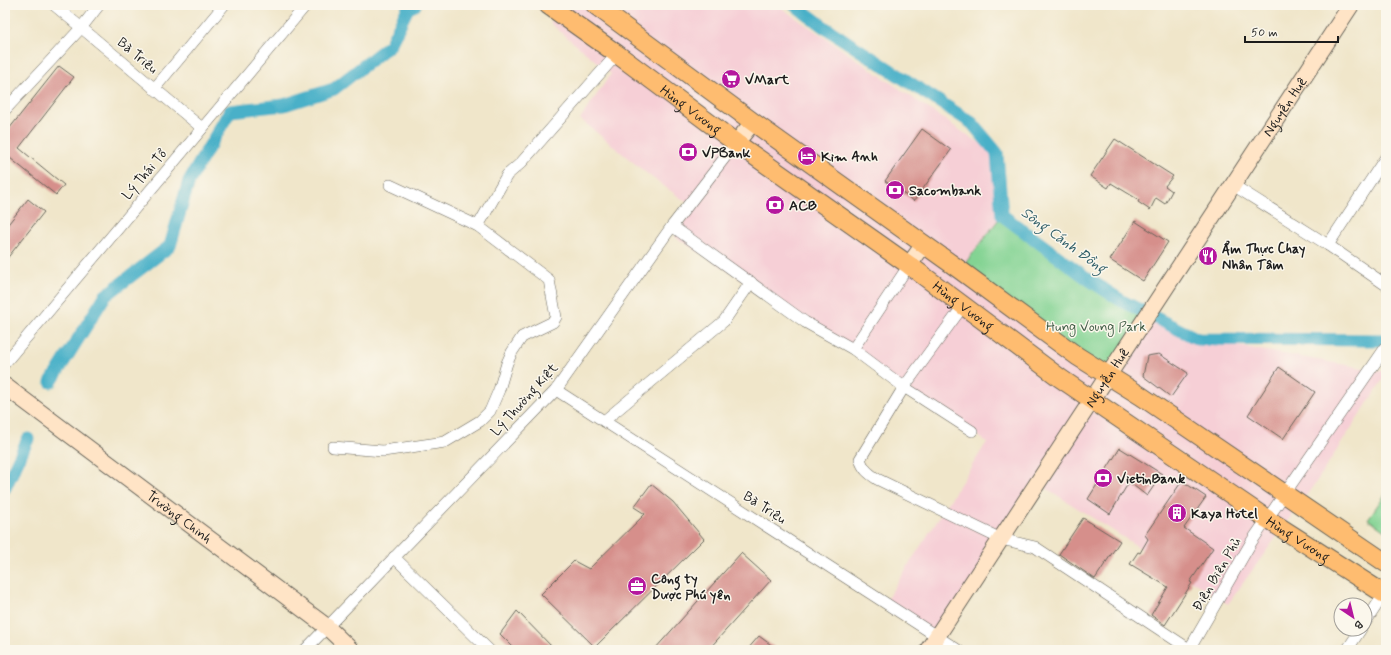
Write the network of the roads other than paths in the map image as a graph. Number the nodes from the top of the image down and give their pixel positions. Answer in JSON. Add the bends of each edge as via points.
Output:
{"nodes":[{"id":1,"x":54,"y":5,"type":"edge"},
{"id":2,"x":99,"y":5,"type":"edge"},
{"id":3,"x":224,"y":5,"type":"edge"},
{"id":4,"x":306,"y":5,"type":"edge"},
{"id":5,"x":548,"y":5,"type":"edge"},
{"id":6,"x":595,"y":5,"type":"edge"},
{"id":7,"x":1351,"y":5,"type":"edge"},
{"id":8,"x":81,"y":28,"type":"junction"},
{"id":9,"x":617,"y":54,"type":"junction"},
{"id":10,"x":154,"y":88,"type":"junction"},
{"id":11,"x":5,"y":110,"type":"edge"},
{"id":12,"x":753,"y":122,"type":"junction"},
{"id":13,"x":202,"y":128,"type":"junction"},
{"id":14,"x":736,"y":143,"type":"junction"},
{"id":15,"x":1386,"y":157,"type":"edge"},
{"id":16,"x":390,"y":185,"type":"dead end"},
{"id":17,"x":1233,"y":185,"type":"junction"},
{"id":18,"x":478,"y":226,"type":"junction"},
{"id":19,"x":672,"y":226,"type":"junction"},
{"id":20,"x":924,"y":244,"type":"junction"},
{"id":21,"x":1328,"y":245,"type":"junction"},
{"id":22,"x":909,"y":265,"type":"junction"},
{"id":23,"x":751,"y":282,"type":"junction"},
{"id":24,"x":1386,"y":285,"type":"edge"},
{"id":25,"x":963,"y":306,"type":"junction"},
{"id":26,"x":1385,"y":348,"type":"edge"},
{"id":27,"x":853,"y":349,"type":"junction"},
{"id":28,"x":5,"y":362,"type":"edge"},
{"id":29,"x":1108,"y":374,"type":"junction"},
{"id":30,"x":5,"y":386,"type":"edge"},
{"id":31,"x":904,"y":387,"type":"junction"},
{"id":32,"x":556,"y":390,"type":"junction"},
{"id":33,"x":1092,"y":399,"type":"junction"},
{"id":34,"x":604,"y":421,"type":"junction"},
{"id":35,"x":972,"y":432,"type":"dead end"},
{"id":36,"x":333,"y":447,"type":"dead end"},
{"id":37,"x":1284,"y":495,"type":"junction"},
{"id":38,"x":1267,"y":519,"type":"junction"},
{"id":39,"x":1001,"y":539,"type":"junction"},
{"id":40,"x":394,"y":557,"type":"junction"},
{"id":41,"x":1386,"y":563,"type":"edge"},
{"id":42,"x":1385,"y":593,"type":"edge"},
{"id":43,"x":1373,"y":611,"type":"edge"},
{"id":44,"x":328,"y":627,"type":"junction"},
{"id":45,"x":937,"y":636,"type":"junction"},
{"id":46,"x":1356,"y":637,"type":"edge"},
{"id":47,"x":1189,"y":649,"type":"edge"},
{"id":48,"x":305,"y":650,"type":"edge"},
{"id":49,"x":351,"y":650,"type":"edge"},
{"id":50,"x":489,"y":650,"type":"edge"},
{"id":51,"x":928,"y":650,"type":"edge"},
{"id":52,"x":958,"y":650,"type":"edge"},
{"id":53,"x":1347,"y":650,"type":"edge"}],
"edges":[{"from":1,"to":8,"type":"street","name":"Bà Triệu"},
{"from":2,"to":8,"type":"street"},
{"from":3,"to":10,"type":"street"},
{"from":4,"to":13,"type":"street","name":"Lý Thái Tổ"},
{"from":5,"to":9,"type":"main road","name":"Hùng Vương"},
{"from":6,"to":12,"type":"main road","name":"Hùng Vương"},
{"from":7,"to":17,"type":"main road","name":"Nguyễn Huệ"},
{"from":8,"to":10,"type":"street","name":"Bà Triệu"},
{"from":8,"to":11,"type":"street"},
{"from":9,"to":14,"type":"main road","name":"Hùng Vương"},
{"from":9,"to":18,"type":"street","via":[[521,163],[507,175]]},
{"from":10,"to":13,"type":"street","name":"Bà Triệu"},
{"from":12,"to":14,"type":"main road"},
{"from":12,"to":20,"type":"main road","name":"Hùng Vương"},
{"from":13,"to":28,"type":"street","name":"Lý Thái Tổ"},
{"from":14,"to":19,"type":"street","name":"Lý Thường Kiệt"},
{"from":14,"to":22,"type":"main road","name":"Hùng Vương"},
{"from":15,"to":21,"type":"street"},
{"from":16,"to":18,"type":"street"},
{"from":17,"to":21,"type":"street"},
{"from":17,"to":29,"type":"main road","name":"Nguyễn Huệ"},
{"from":18,"to":36,"type":"street","via":[[549,280],[556,317],[553,322],[522,337],[507,363],[490,411],[480,421],[445,442],[383,451]]},
{"from":19,"to":23,"type":"street"},
{"from":19,"to":32,"type":"street","name":"Lý Thường Kiệt"},
{"from":20,"to":22,"type":"main road"},
{"from":20,"to":29,"type":"main road","name":"Hùng Vương","via":[[1077,356]]},
{"from":21,"to":24,"type":"street"},
{"from":22,"to":25,"type":"main road","name":"Hùng Vương"},
{"from":22,"to":27,"type":"street"},
{"from":23,"to":27,"type":"street","via":[[805,322]]},
{"from":23,"to":34,"type":"street","via":[[724,321]]},
{"from":25,"to":31,"type":"street"},
{"from":25,"to":33,"type":"main road","name":"Hùng Vương"},
{"from":26,"to":37,"type":"street","name":"Điện Biên Phủ"},
{"from":27,"to":31,"type":"street"},
{"from":29,"to":33,"type":"main road","name":"Nguyễn Huệ"},
{"from":29,"to":37,"type":"main road","name":"Hùng Vương"},
{"from":30,"to":44,"type":"main road","name":"Trường Chinh"},
{"from":31,"to":35,"type":"street"},
{"from":31,"to":39,"type":"street","via":[[860,459],[862,466],[877,479]]},
{"from":32,"to":34,"type":"street","name":"Bà Triệu"},
{"from":32,"to":40,"type":"street","name":"Lý Thường Kiệt"},
{"from":33,"to":38,"type":"main road","name":"Hùng Vương"},
{"from":33,"to":39,"type":"main road","name":"Nguyễn Huệ"},
{"from":34,"to":45,"type":"street","name":"Bà Triệu"},
{"from":37,"to":38,"type":"street","name":"Điện Biên Phủ"},
{"from":37,"to":41,"type":"main road","name":"Hùng Vương"},
{"from":38,"to":42,"type":"main road","name":"Hùng Vương"},
{"from":38,"to":47,"type":"street","name":"Điện Biên Phủ"},
{"from":39,"to":45,"type":"main road","name":"Nguyễn Huệ"},
{"from":39,"to":47,"type":"street","via":[[1035,547]]},
{"from":40,"to":44,"type":"street","name":"Lý Thường Kiệt"},
{"from":40,"to":50,"type":"street"},
{"from":42,"to":43,"type":"street"},
{"from":44,"to":48,"type":"street","name":"Lý Thường Kiệt"},
{"from":44,"to":49,"type":"main road","name":"Trường Chinh"},
{"from":45,"to":51,"type":"main road","name":"Nguyễn Huệ"},
{"from":45,"to":52,"type":"street","name":"Bà Triệu"},
{"from":46,"to":53,"type":"street"}]}
